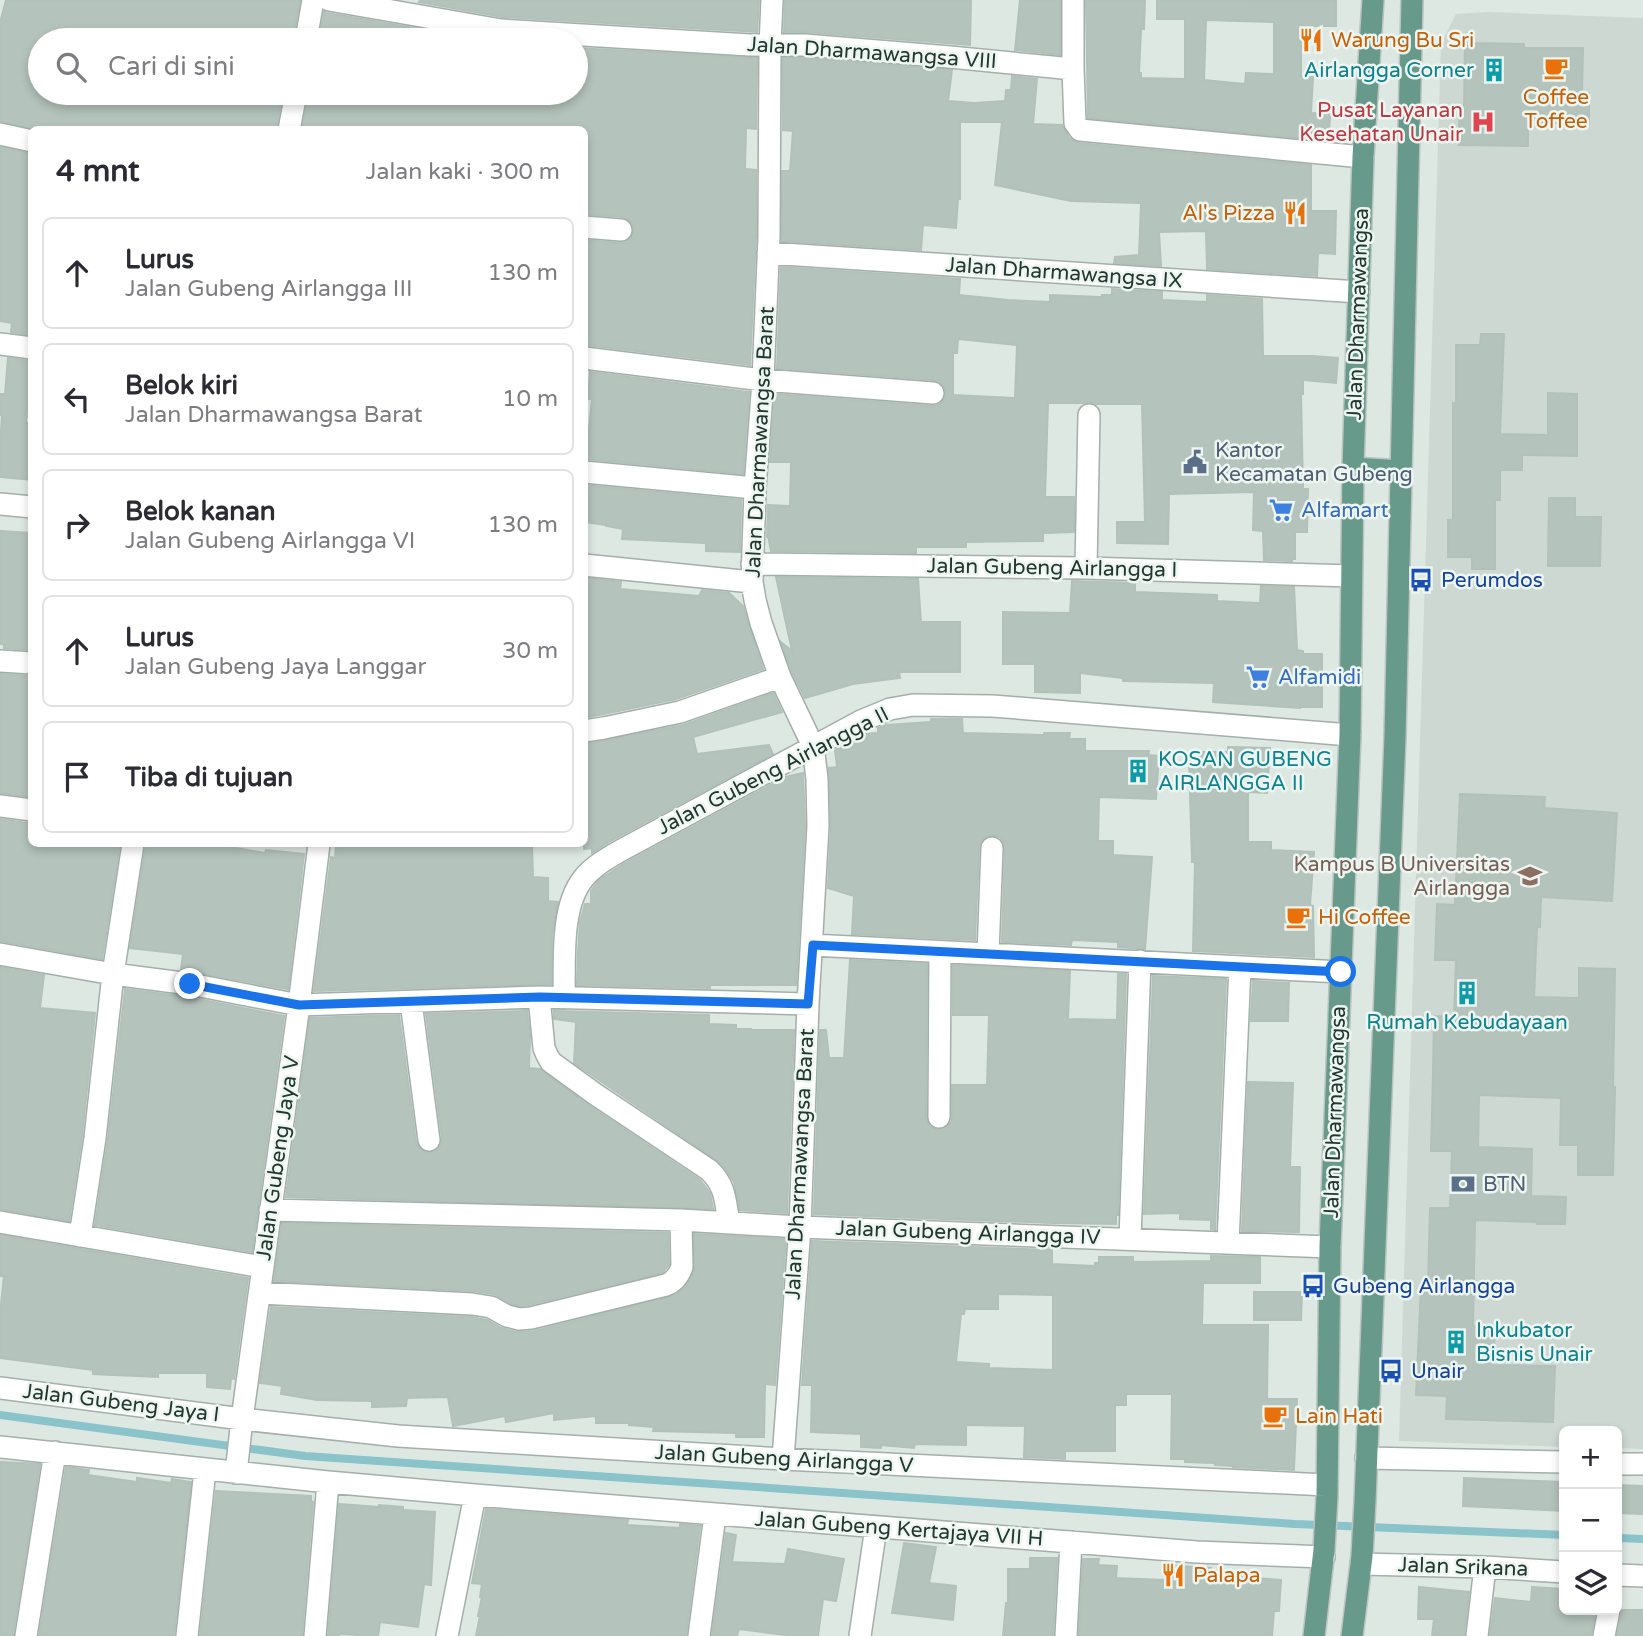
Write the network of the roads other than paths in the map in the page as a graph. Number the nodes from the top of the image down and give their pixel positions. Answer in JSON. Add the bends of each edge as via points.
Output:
{"nodes":[{"id":1,"x":313,"y":0,"type":"edge"},
{"id":2,"x":329,"y":0,"type":"edge"},
{"id":3,"x":772,"y":0,"type":"edge"},
{"id":4,"x":1073,"y":0,"type":"edge"},
{"id":5,"x":1373,"y":0,"type":"edge"},
{"id":6,"x":1412,"y":0,"type":"edge"},
{"id":7,"x":308,"y":28,"type":"edge"},
{"id":8,"x":489,"y":28,"type":"edge"},
{"id":9,"x":588,"y":35,"type":"edge"},
{"id":10,"x":770,"y":46,"type":"junction"},
{"id":11,"x":1073,"y":69,"type":"junction"},
{"id":12,"x":294,"y":105,"type":"edge"},
{"id":13,"x":290,"y":126,"type":"edge"},
{"id":14,"x":0,"y":134,"type":"edge"},
{"id":15,"x":28,"y":140,"type":"edge"},
{"id":16,"x":1363,"y":158,"type":"junction"},
{"id":17,"x":588,"y":227,"type":"edge"},
{"id":18,"x":621,"y":230,"type":"dead end"},
{"id":19,"x":768,"y":253,"type":"junction"},
{"id":20,"x":1359,"y":292,"type":"junction"},
{"id":21,"x":0,"y":344,"type":"edge"},
{"id":22,"x":28,"y":348,"type":"edge"},
{"id":23,"x":588,"y":358,"type":"edge"},
{"id":24,"x":762,"y":380,"type":"junction"},
{"id":25,"x":933,"y":393,"type":"dead end"},
{"id":26,"x":1089,"y":415,"type":"dead end"},
{"id":27,"x":1353,"y":468,"type":"junction"},
{"id":28,"x":1401,"y":471,"type":"junction"},
{"id":29,"x":588,"y":472,"type":"edge"},
{"id":30,"x":755,"y":488,"type":"junction"},
{"id":31,"x":0,"y":504,"type":"edge"},
{"id":32,"x":28,"y":507,"type":"edge"},
{"id":33,"x":588,"y":565,"type":"edge"},
{"id":34,"x":1086,"y":568,"type":"junction"},
{"id":35,"x":752,"y":573,"type":"junction"},
{"id":36,"x":1351,"y":576,"type":"junction"},
{"id":37,"x":0,"y":661,"type":"edge"},
{"id":38,"x":28,"y":663,"type":"edge"},
{"id":39,"x":780,"y":677,"type":"junction"},
{"id":40,"x":588,"y":730,"type":"edge"},
{"id":41,"x":1350,"y":735,"type":"junction"},
{"id":42,"x":813,"y":746,"type":"junction"},
{"id":43,"x":0,"y":806,"type":"edge"},
{"id":44,"x":28,"y":810,"type":"edge"},
{"id":45,"x":133,"y":847,"type":"edge"},
{"id":46,"x":318,"y":847,"type":"edge"},
{"id":47,"x":992,"y":848,"type":"dead end"},
{"id":48,"x":813,"y":945,"type":"junction"},
{"id":49,"x":940,"y":951,"type":"junction"},
{"id":50,"x":0,"y":954,"type":"edge"},
{"id":51,"x":988,"y":954,"type":"junction"},
{"id":52,"x":1140,"y":961,"type":"junction"},
{"id":53,"x":1240,"y":967,"type":"junction"},
{"id":54,"x":1341,"y":972,"type":"junction"},
{"id":55,"x":113,"y":974,"type":"junction"},
{"id":56,"x":540,"y":997,"type":"junction"},
{"id":57,"x":564,"y":998,"type":"junction"},
{"id":58,"x":411,"y":1002,"type":"junction"},
{"id":59,"x":808,"y":1004,"type":"junction"},
{"id":60,"x":299,"y":1005,"type":"junction"},
{"id":61,"x":939,"y":1116,"type":"dead end"},
{"id":62,"x":429,"y":1140,"type":"dead end"},
{"id":63,"x":270,"y":1210,"type":"junction"},
{"id":64,"x":681,"y":1220,"type":"junction"},
{"id":65,"x":0,"y":1222,"type":"edge"},
{"id":66,"x":729,"y":1223,"type":"junction"},
{"id":67,"x":800,"y":1227,"type":"junction"},
{"id":68,"x":80,"y":1236,"type":"junction"},
{"id":69,"x":1130,"y":1239,"type":"junction"},
{"id":70,"x":1228,"y":1243,"type":"junction"},
{"id":71,"x":1330,"y":1247,"type":"junction"},
{"id":72,"x":263,"y":1266,"type":"junction"},
{"id":73,"x":260,"y":1293,"type":"junction"},
{"id":74,"x":0,"y":1388,"type":"edge"},
{"id":75,"x":241,"y":1426,"type":"junction"},
{"id":76,"x":0,"y":1447,"type":"edge"},
{"id":77,"x":55,"y":1452,"type":"junction"},
{"id":78,"x":1366,"y":1458,"type":"junction"},
{"id":79,"x":783,"y":1459,"type":"junction"},
{"id":80,"x":1559,"y":1462,"type":"edge"},
{"id":81,"x":1622,"y":1464,"type":"edge"},
{"id":82,"x":1643,"y":1464,"type":"edge"},
{"id":83,"x":237,"y":1467,"type":"junction"},
{"id":84,"x":205,"y":1469,"type":"junction"},
{"id":85,"x":328,"y":1482,"type":"junction"},
{"id":86,"x":1328,"y":1491,"type":"junction"},
{"id":87,"x":475,"y":1495,"type":"junction"},
{"id":88,"x":715,"y":1515,"type":"junction"},
{"id":89,"x":876,"y":1527,"type":"junction"},
{"id":90,"x":1071,"y":1542,"type":"junction"},
{"id":91,"x":1324,"y":1553,"type":"junction"},
{"id":92,"x":1362,"y":1560,"type":"junction"},
{"id":93,"x":1485,"y":1567,"type":"junction"},
{"id":94,"x":1559,"y":1572,"type":"edge"},
{"id":95,"x":1622,"y":1575,"type":"edge"},
{"id":96,"x":1643,"y":1576,"type":"edge"},
{"id":97,"x":1608,"y":1615,"type":"edge"},
{"id":98,"x":26,"y":1636,"type":"edge"},
{"id":99,"x":187,"y":1636,"type":"edge"},
{"id":100,"x":315,"y":1636,"type":"edge"},
{"id":101,"x":447,"y":1636,"type":"edge"},
{"id":102,"x":699,"y":1636,"type":"edge"},
{"id":103,"x":860,"y":1636,"type":"edge"},
{"id":104,"x":1066,"y":1636,"type":"edge"},
{"id":105,"x":1314,"y":1636,"type":"edge"},
{"id":106,"x":1352,"y":1636,"type":"edge"},
{"id":107,"x":1477,"y":1636,"type":"edge"},
{"id":108,"x":1604,"y":1636,"type":"edge"}],
"edges":[{"from":1,"to":7,"type":"street"},
{"from":2,"to":8,"type":"street","name":"Jalan Dharmawangsa VIII"},
{"from":3,"to":10,"type":"street","name":"Jalan Dharmawangsa Barat"},
{"from":4,"to":11,"type":"street"},
{"from":5,"to":16,"type":"main road","name":"Jalan Dharmawangsa"},
{"from":6,"to":28,"type":"main road"},
{"from":9,"to":10,"type":"street","name":"Jalan Dharmawangsa VIII"},
{"from":10,"to":11,"type":"street","name":"Jalan Dharmawangsa VIII","via":[[805,45]]},
{"from":10,"to":19,"type":"street","name":"Jalan Dharmawangsa Barat"},
{"from":11,"to":16,"type":"street","via":[[1075,123],[1080,130]]},
{"from":12,"to":13,"type":"street"},
{"from":14,"to":15,"type":"street"},
{"from":16,"to":20,"type":"main road","name":"Jalan Dharmawangsa"},
{"from":17,"to":18,"type":"street"},
{"from":19,"to":20,"type":"street","name":"Jalan Dharmawangsa IX"},
{"from":19,"to":24,"type":"street","name":"Jalan Dharmawangsa Barat"},
{"from":20,"to":27,"type":"main road","name":"Jalan Dharmawangsa"},
{"from":21,"to":22,"type":"street"},
{"from":23,"to":24,"type":"street"},
{"from":24,"to":25,"type":"street"},
{"from":24,"to":30,"type":"street","name":"Jalan Dharmawangsa Barat"},
{"from":26,"to":34,"type":"street"},
{"from":27,"to":28,"type":"main road"},
{"from":27,"to":36,"type":"main road","name":"Jalan Dharmawangsa"},
{"from":28,"to":78,"type":"main road"},
{"from":29,"to":30,"type":"street"},
{"from":30,"to":35,"type":"street","name":"Jalan Dharmawangsa Barat"},
{"from":31,"to":32,"type":"street"},
{"from":33,"to":35,"type":"street","name":"Jalan Gubeng Airlangga I"},
{"from":34,"to":35,"type":"street","name":"Jalan Gubeng Airlangga I"},
{"from":34,"to":36,"type":"street","name":"Jalan Gubeng Airlangga I"},
{"from":35,"to":39,"type":"street","name":"Jalan Dharmawangsa Barat","via":[[761,623]]},
{"from":36,"to":41,"type":"main road","name":"Jalan Dharmawangsa"},
{"from":37,"to":38,"type":"street"},
{"from":39,"to":40,"type":"street","via":[[680,712]]},
{"from":39,"to":42,"type":"street","name":"Jalan Dharmawangsa Barat"},
{"from":41,"to":42,"type":"street","name":"Jalan Gubeng Airlangga II","via":[[993,706],[913,705],[880,713]]},
{"from":41,"to":54,"type":"main road","name":"Jalan Dharmawangsa"},
{"from":42,"to":48,"type":"street","name":"Jalan Dharmawangsa Barat","via":[[818,826]]},
{"from":42,"to":57,"type":"street","name":"Jalan Gubeng Airlangga II","via":[[618,852],[584,877],[569,905]]},
{"from":43,"to":44,"type":"street"},
{"from":45,"to":55,"type":"street"},
{"from":46,"to":60,"type":"street","name":"Jalan Gubeng Jaya V"},
{"from":47,"to":51,"type":"street"},
{"from":48,"to":49,"type":"street"},
{"from":48,"to":59,"type":"street","name":"Jalan Dharmawangsa Barat"},
{"from":49,"to":51,"type":"street"},
{"from":49,"to":61,"type":"street"},
{"from":50,"to":55,"type":"street"},
{"from":51,"to":52,"type":"street"},
{"from":52,"to":53,"type":"street"},
{"from":52,"to":69,"type":"street"},
{"from":53,"to":54,"type":"street"},
{"from":53,"to":70,"type":"street"},
{"from":54,"to":71,"type":"main road","name":"Jalan Dharmawangsa"},
{"from":55,"to":60,"type":"street"},
{"from":55,"to":68,"type":"street"},
{"from":56,"to":57,"type":"street"},
{"from":56,"to":58,"type":"street"},
{"from":56,"to":66,"type":"street","via":[[544,1048],[551,1062],[717,1177]]},
{"from":57,"to":59,"type":"street"},
{"from":58,"to":60,"type":"street"},
{"from":58,"to":62,"type":"street"},
{"from":59,"to":67,"type":"street","name":"Jalan Dharmawangsa Barat"},
{"from":60,"to":63,"type":"street","name":"Jalan Gubeng Jaya V"},
{"from":63,"to":64,"type":"street","name":"Jalan Gubeng Airlangga IV"},
{"from":63,"to":72,"type":"street","name":"Jalan Gubeng Jaya V"},
{"from":64,"to":66,"type":"street","name":"Jalan Gubeng Airlangga IV"},
{"from":64,"to":73,"type":"street","via":[[682,1267],[673,1281],[531,1318],[507,1317],[491,1307],[472,1304]]},
{"from":65,"to":68,"type":"street"},
{"from":66,"to":67,"type":"street","name":"Jalan Gubeng Airlangga IV"},
{"from":67,"to":69,"type":"street","name":"Jalan Gubeng Airlangga IV"},
{"from":67,"to":79,"type":"street","name":"Jalan Dharmawangsa Barat"},
{"from":68,"to":72,"type":"street"},
{"from":69,"to":70,"type":"street","name":"Jalan Gubeng Airlangga IV"},
{"from":70,"to":71,"type":"street","name":"Jalan Gubeng Airlangga IV"},
{"from":71,"to":86,"type":"main road","name":"Jalan Dharmawangsa"},
{"from":72,"to":73,"type":"street","name":"Jalan Gubeng Jaya V"},
{"from":73,"to":75,"type":"street","name":"Jalan Gubeng Jaya V"},
{"from":74,"to":75,"type":"street","name":"Jalan Gubeng Jaya I"},
{"from":75,"to":79,"type":"street","name":"Jalan Gubeng Airlangga V"},
{"from":75,"to":83,"type":"street","name":"Jalan Gubeng Jaya V"},
{"from":76,"to":77,"type":"street","name":"Jalan Gubeng Kertajaya VII H"},
{"from":77,"to":84,"type":"street","name":"Jalan Gubeng Kertajaya VII H"},
{"from":77,"to":98,"type":"street"},
{"from":78,"to":80,"type":"street"},
{"from":78,"to":92,"type":"main road"},
{"from":79,"to":86,"type":"street","name":"Jalan Gubeng Airlangga V"},
{"from":81,"to":82,"type":"street"},
{"from":83,"to":84,"type":"street","name":"Jalan Gubeng Kertajaya VII H"},
{"from":83,"to":85,"type":"street","name":"Jalan Gubeng Kertajaya VII H"},
{"from":84,"to":99,"type":"street"},
{"from":85,"to":87,"type":"street","name":"Jalan Gubeng Kertajaya VII H"},
{"from":85,"to":100,"type":"street"},
{"from":86,"to":91,"type":"main road","name":"Jalan Dharmawangsa"},
{"from":87,"to":88,"type":"street","name":"Jalan Gubeng Kertajaya VII H"},
{"from":87,"to":101,"type":"street"},
{"from":88,"to":89,"type":"street","name":"Jalan Gubeng Kertajaya VII H"},
{"from":88,"to":102,"type":"street"},
{"from":89,"to":90,"type":"street","name":"Jalan Gubeng Kertajaya VII H"},
{"from":89,"to":103,"type":"street"},
{"from":90,"to":91,"type":"street","name":"Jalan Gubeng Kertajaya VII H","via":[[1197,1552]]},
{"from":90,"to":104,"type":"street"},
{"from":91,"to":105,"type":"main road","name":"Jalan Dharmawangsa"},
{"from":92,"to":93,"type":"street","name":"Jalan Srikana"},
{"from":92,"to":106,"type":"main road"},
{"from":93,"to":94,"type":"street","name":"Jalan Srikana"},
{"from":93,"to":107,"type":"street"},
{"from":95,"to":96,"type":"street"},
{"from":97,"to":108,"type":"street"}]}
